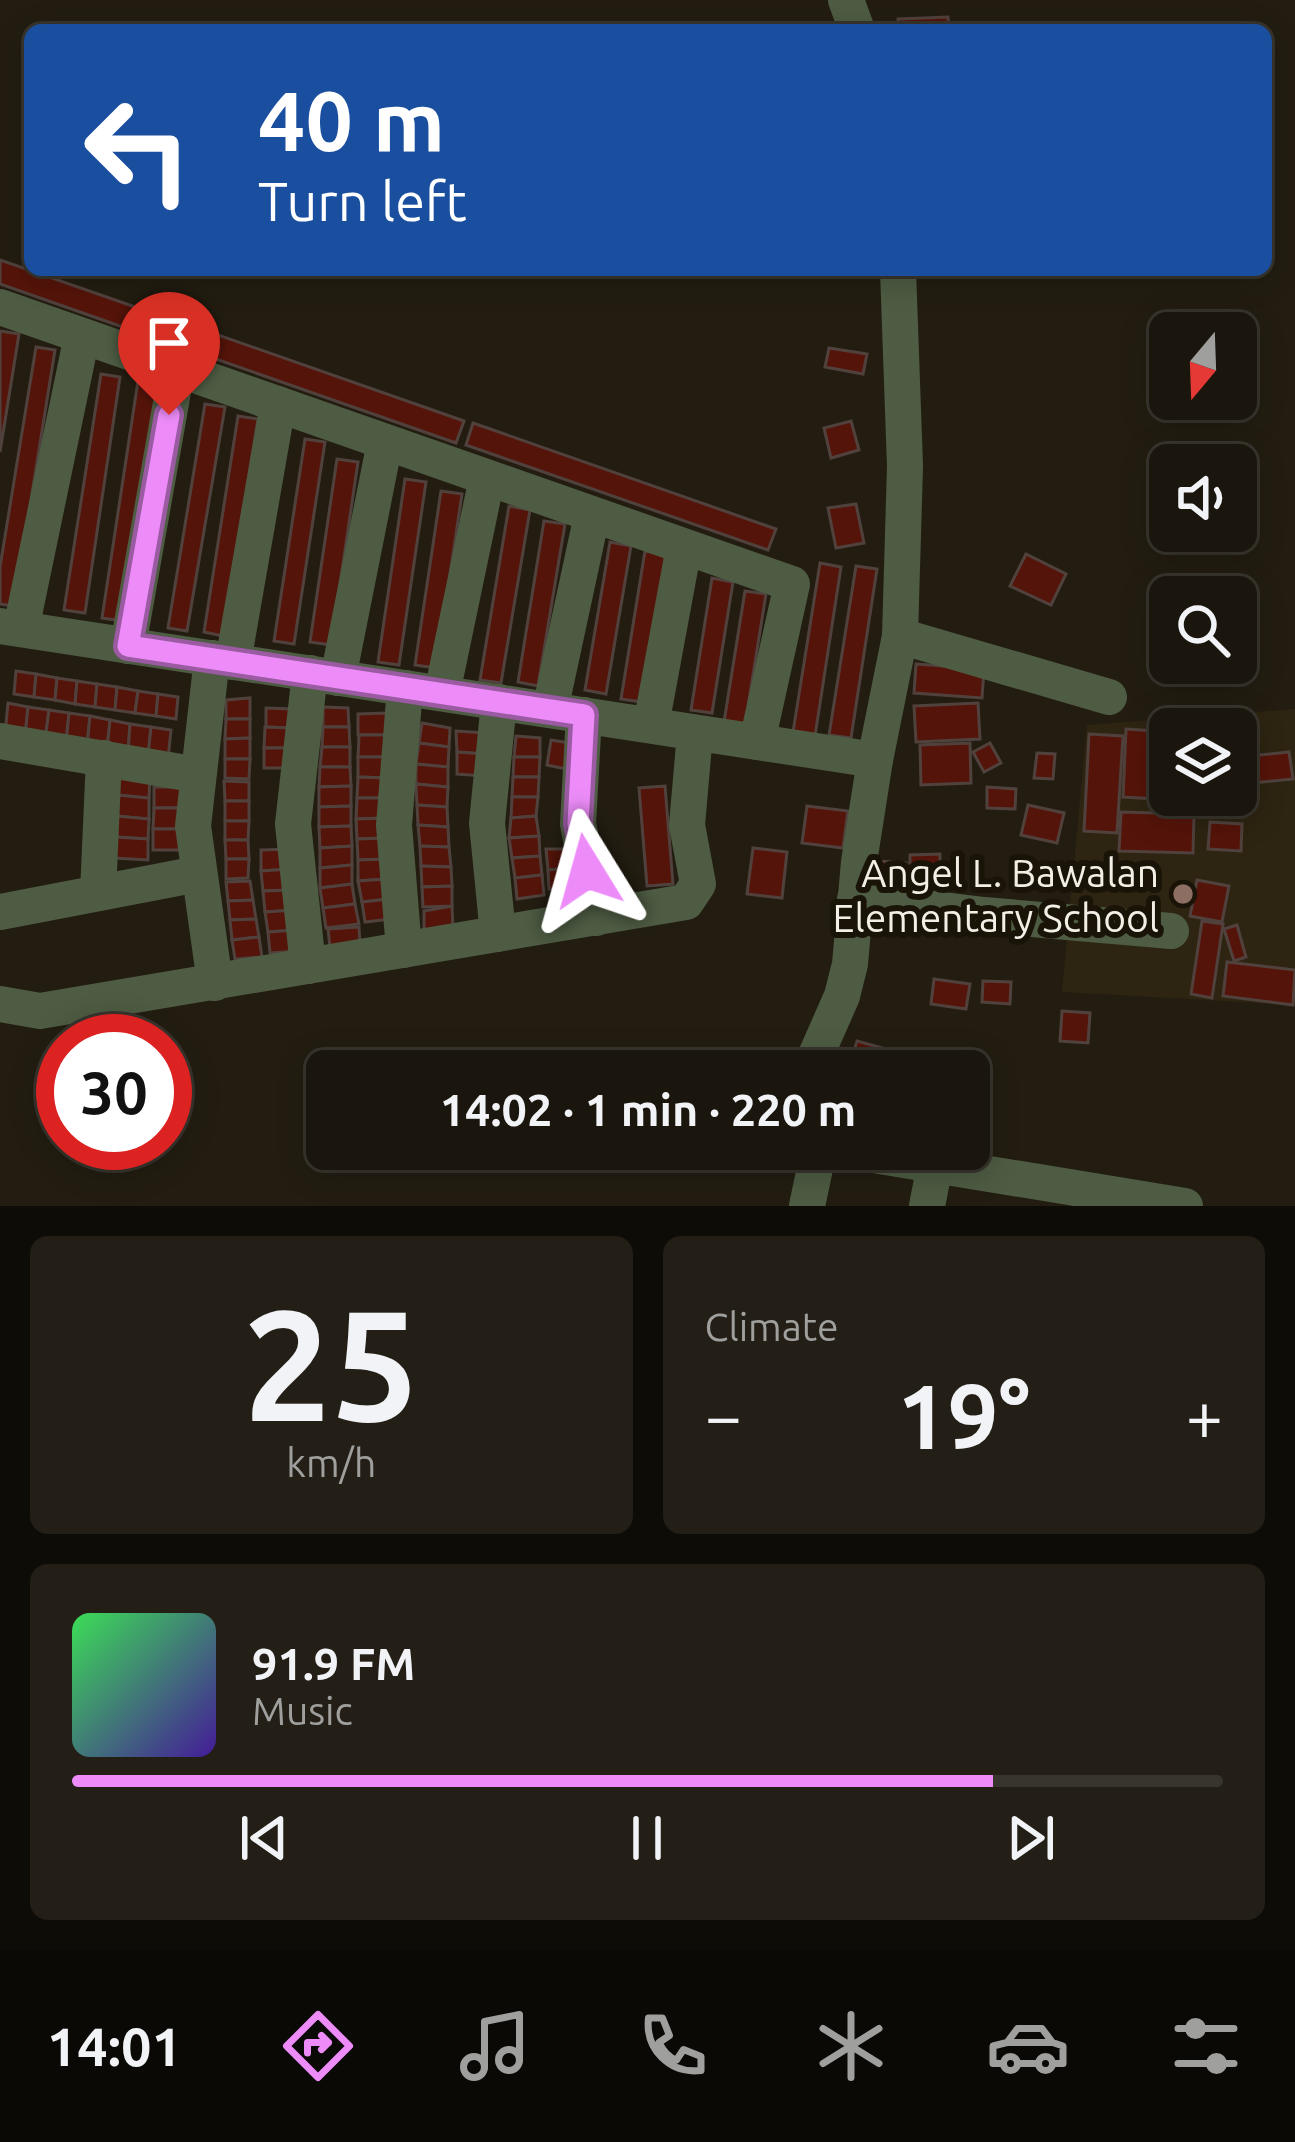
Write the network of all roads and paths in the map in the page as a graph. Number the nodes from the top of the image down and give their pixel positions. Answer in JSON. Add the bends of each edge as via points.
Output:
{"nodes":[{"id":1,"x":898,"y":276,"type":"edge"},
{"id":2,"x":0,"y":308,"type":"edge"},
{"id":3,"x":82,"y":336,"type":"junction"},
{"id":4,"x":177,"y":369,"type":"junction"},
{"id":5,"x":278,"y":404,"type":"junction"},
{"id":6,"x":385,"y":442,"type":"junction"},
{"id":7,"x":487,"y":478,"type":"junction"},
{"id":8,"x":592,"y":514,"type":"junction"},
{"id":9,"x":684,"y":547,"type":"junction"},
{"id":10,"x":11,"y":627,"type":"edge"},
{"id":11,"x":900,"y":636,"type":"junction"},
{"id":12,"x":128,"y":646,"type":"junction"},
{"id":13,"x":222,"y":660,"type":"junction"},
{"id":14,"x":324,"y":676,"type":"junction"},
{"id":15,"x":405,"y":688,"type":"junction"},
{"id":16,"x":442,"y":693,"type":"junction"},
{"id":17,"x":1109,"y":697,"type":"dead end"},
{"id":18,"x":499,"y":702,"type":"junction"},
{"id":19,"x":567,"y":713,"type":"junction"},
{"id":20,"x":651,"y":725,"type":"junction"},
{"id":21,"x":695,"y":733,"type":"junction"},
{"id":22,"x":0,"y":741,"type":"edge"},
{"id":23,"x":758,"y":742,"type":"junction"},
{"id":24,"x":104,"y":758,"type":"junction"},
{"id":25,"x":875,"y":760,"type":"junction"},
{"id":26,"x":198,"y":776,"type":"junction"},
{"id":27,"x":198,"y":874,"type":"junction"},
{"id":28,"x":98,"y":893,"type":"junction"},
{"id":29,"x":855,"y":899,"type":"junction"},
{"id":30,"x":0,"y":912,"type":"edge"},
{"id":31,"x":596,"y":918,"type":"junction"},
{"id":32,"x":1171,"y":931,"type":"dead end"},
{"id":33,"x":498,"y":934,"type":"junction"},
{"id":34,"x":404,"y":950,"type":"junction"},
{"id":35,"x":308,"y":966,"type":"junction"},
{"id":36,"x":215,"y":983,"type":"junction"},
{"id":37,"x":0,"y":1004,"type":"edge"},
{"id":38,"x":818,"y":1050,"type":"edge"},
{"id":39,"x":815,"y":1170,"type":"edge"},
{"id":40,"x":934,"y":1170,"type":"edge"},
{"id":41,"x":952,"y":1170,"type":"edge"},
{"id":42,"x":1035,"y":1194,"type":"edge"},
{"id":43,"x":1139,"y":1202,"type":"edge"},
{"id":44,"x":807,"y":1206,"type":"edge"},
{"id":45,"x":927,"y":1206,"type":"edge"},
{"id":46,"x":1186,"y":1206,"type":"edge"}],
"edges":[{"from":1,"to":11,"type":"street"},
{"from":2,"to":3,"type":"street"},
{"from":3,"to":4,"type":"street"},
{"from":3,"to":10,"type":"street"},
{"from":4,"to":5,"type":"street"},
{"from":4,"to":12,"type":"street"},
{"from":5,"to":6,"type":"street"},
{"from":5,"to":13,"type":"street"},
{"from":6,"to":7,"type":"street"},
{"from":6,"to":14,"type":"street"},
{"from":7,"to":8,"type":"street"},
{"from":7,"to":16,"type":"street"},
{"from":8,"to":9,"type":"street"},
{"from":8,"to":19,"type":"street"},
{"from":9,"to":20,"type":"street"},
{"from":9,"to":23,"type":"street","via":[[792,584]]},
{"from":10,"to":12,"type":"street"},
{"from":11,"to":17,"type":"street"},
{"from":11,"to":25,"type":"street"},
{"from":12,"to":13,"type":"street"},
{"from":13,"to":14,"type":"street"},
{"from":13,"to":26,"type":"street"},
{"from":14,"to":15,"type":"street"},
{"from":14,"to":35,"type":"street","via":[[293,824]]},
{"from":15,"to":16,"type":"street"},
{"from":15,"to":34,"type":"street","via":[[394,825]]},
{"from":16,"to":18,"type":"street"},
{"from":18,"to":19,"type":"street"},
{"from":18,"to":33,"type":"street","via":[[488,823]]},
{"from":19,"to":20,"type":"street"},
{"from":19,"to":31,"type":"street"},
{"from":20,"to":21,"type":"street"},
{"from":21,"to":23,"type":"street"},
{"from":21,"to":31,"type":"street","via":[[687,825],[698,884],[686,902]]},
{"from":22,"to":24,"type":"street"},
{"from":23,"to":25,"type":"street"},
{"from":24,"to":26,"type":"street"},
{"from":24,"to":28,"type":"street"},
{"from":25,"to":29,"type":"street"},
{"from":26,"to":27,"type":"street"},
{"from":27,"to":28,"type":"street"},
{"from":27,"to":36,"type":"street"},
{"from":28,"to":30,"type":"street"},
{"from":29,"to":32,"type":"street"},
{"from":29,"to":38,"type":"street","via":[[850,964]]},
{"from":31,"to":33,"type":"street"},
{"from":33,"to":34,"type":"street"},
{"from":34,"to":35,"type":"street"},
{"from":35,"to":36,"type":"street"},
{"from":36,"to":37,"type":"street","via":[[40,1011]]},
{"from":39,"to":44,"type":"street"},
{"from":40,"to":45,"type":"street"},
{"from":41,"to":42,"type":"street"},
{"from":42,"to":43,"type":"street"},
{"from":43,"to":46,"type":"street"}]}
